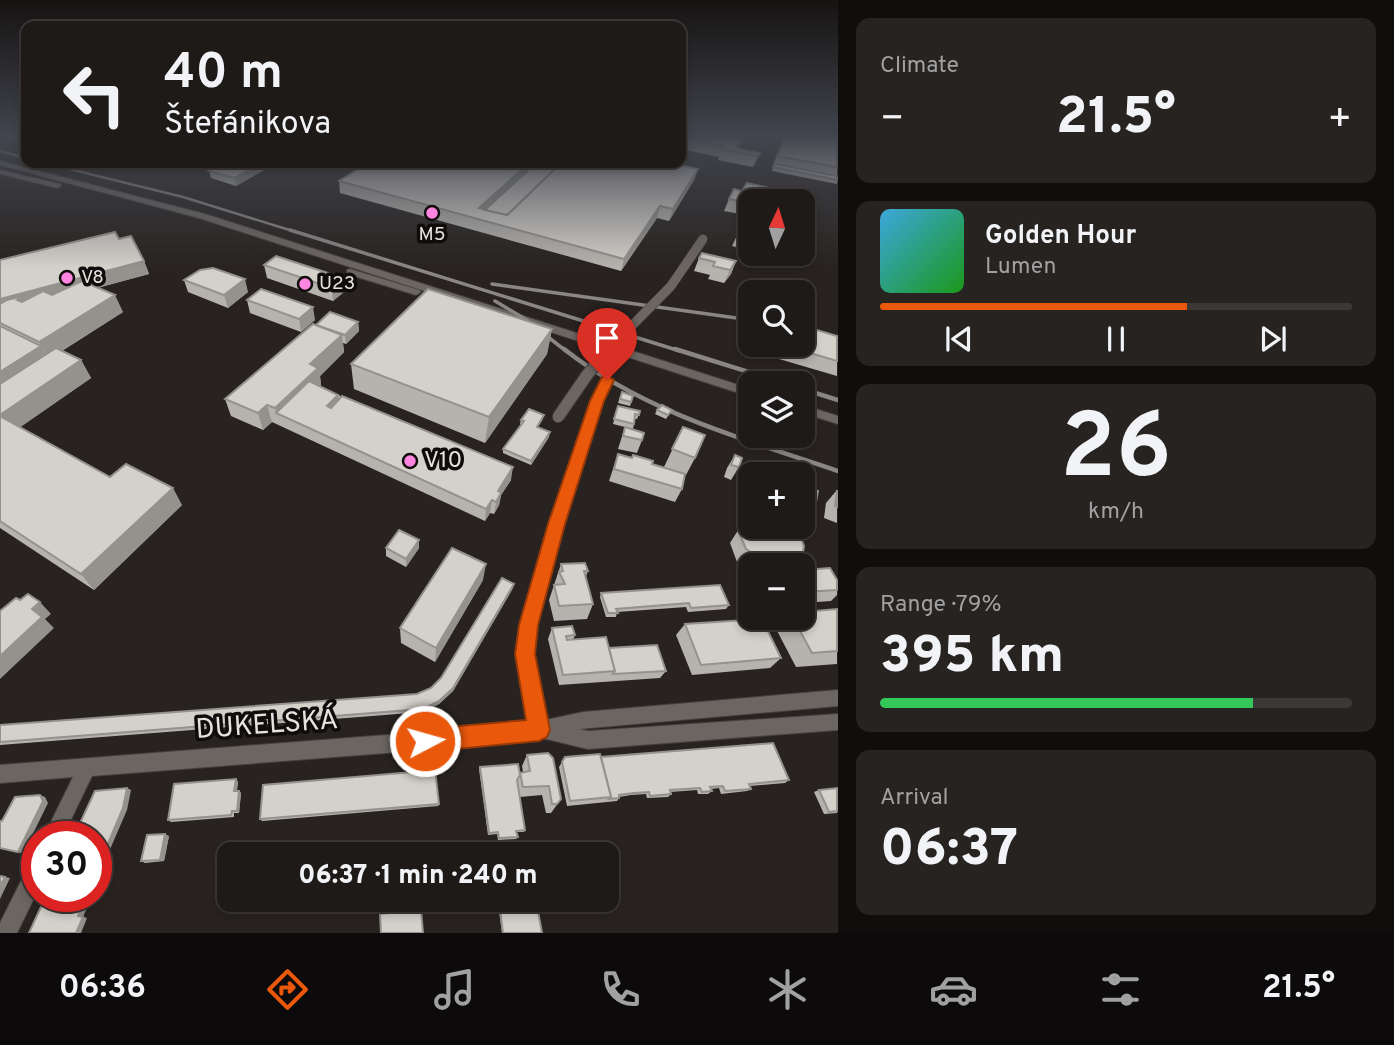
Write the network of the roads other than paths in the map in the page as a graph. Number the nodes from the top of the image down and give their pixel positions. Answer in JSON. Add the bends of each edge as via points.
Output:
{"nodes":[{"id":1,"x":19,"y":181,"type":"edge"},
{"id":2,"x":86,"y":181,"type":"edge"},
{"id":3,"x":703,"y":239,"type":"dead end"},
{"id":4,"x":496,"y":311,"type":"junction"},
{"id":5,"x":607,"y":380,"type":"dead end"},
{"id":6,"x":738,"y":389,"type":"edge"},
{"id":7,"x":815,"y":413,"type":"edge"},
{"id":8,"x":558,"y":417,"type":"dead end"},
{"id":9,"x":838,"y":420,"type":"edge"},
{"id":10,"x":838,"y":698,"type":"edge"},
{"id":11,"x":838,"y":722,"type":"edge"},
{"id":12,"x":539,"y":730,"type":"junction"},
{"id":13,"x":87,"y":766,"type":"junction"},
{"id":14,"x":0,"y":774,"type":"edge"},
{"id":15,"x":60,"y":821,"type":"edge"},
{"id":16,"x":21,"y":903,"type":"edge"},
{"id":17,"x":6,"y":933,"type":"edge"}],
"edges":[{"from":1,"to":4,"type":"street","via":[[151,209],[397,287]]},
{"from":2,"to":4,"type":"street"},
{"from":3,"to":8,"type":"street","bridge":true,"via":[[682,276],[583,379]]},
{"from":4,"to":6,"type":"street"},
{"from":5,"to":12,"type":"street","via":[[561,512],[529,625],[525,654]]},
{"from":7,"to":9,"type":"street"},
{"from":10,"to":12,"type":"street","name":"DUKELSKÁ","via":[[583,720]]},
{"from":11,"to":12,"type":"street","name":"DUKELSKÁ","via":[[588,740]]},
{"from":12,"to":13,"type":"street","name":"DUKELSKÁ"},
{"from":13,"to":14,"type":"street","name":"DUKELSKÁ"},
{"from":13,"to":15,"type":"street"},
{"from":16,"to":17,"type":"street"}]}
